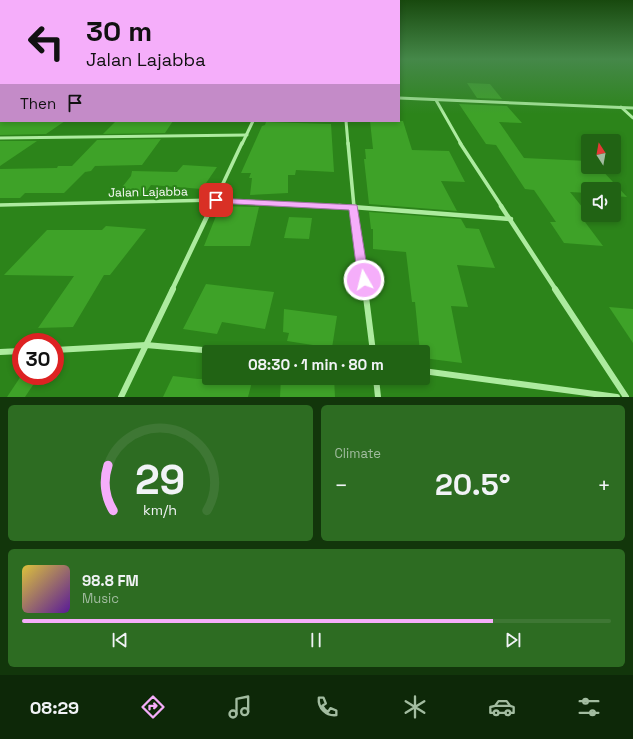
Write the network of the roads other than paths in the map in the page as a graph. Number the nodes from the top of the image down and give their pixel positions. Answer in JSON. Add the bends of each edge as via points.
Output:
{"nodes":[{"id":1,"x":400,"y":98,"type":"edge"},
{"id":2,"x":436,"y":100,"type":"junction"},
{"id":3,"x":621,"y":107,"type":"junction"},
{"id":4,"x":633,"y":108,"type":"edge"},
{"id":5,"x":633,"y":118,"type":"edge"},
{"id":6,"x":253,"y":122,"type":"edge"},
{"id":7,"x":346,"y":122,"type":"edge"},
{"id":8,"x":248,"y":134,"type":"junction"},
{"id":9,"x":0,"y":138,"type":"edge"},
{"id":10,"x":216,"y":200,"type":"junction"},
{"id":11,"x":0,"y":205,"type":"edge"},
{"id":12,"x":354,"y":207,"type":"junction"},
{"id":13,"x":511,"y":219,"type":"junction"},
{"id":14,"x":146,"y":345,"type":"junction"},
{"id":15,"x":372,"y":345,"type":"edge"},
{"id":16,"x":64,"y":350,"type":"edge"},
{"id":17,"x":202,"y":350,"type":"edge"},
{"id":18,"x":12,"y":351,"type":"edge"},
{"id":19,"x":0,"y":352,"type":"edge"},
{"id":20,"x":430,"y":372,"type":"edge"},
{"id":21,"x":377,"y":385,"type":"edge"},
{"id":22,"x":121,"y":397,"type":"edge"},
{"id":23,"x":378,"y":397,"type":"edge"},
{"id":24,"x":617,"y":397,"type":"edge"},
{"id":25,"x":626,"y":397,"type":"edge"}],
"edges":[{"from":1,"to":2,"type":"street"},
{"from":2,"to":3,"type":"street"},
{"from":2,"to":13,"type":"street","via":[[463,148]]},
{"from":3,"to":4,"type":"street"},
{"from":3,"to":5,"type":"street"},
{"from":6,"to":8,"type":"street"},
{"from":7,"to":12,"type":"street"},
{"from":8,"to":9,"type":"street"},
{"from":8,"to":10,"type":"street"},
{"from":10,"to":11,"type":"street","name":"Jalan Lajabba"},
{"from":10,"to":12,"type":"street","name":"Jalan Lajabba"},
{"from":10,"to":14,"type":"street"},
{"from":12,"to":13,"type":"street","name":"Jalan Lajabba"},
{"from":12,"to":15,"type":"street"},
{"from":13,"to":25,"type":"street"},
{"from":14,"to":16,"type":"street"},
{"from":14,"to":17,"type":"street"},
{"from":14,"to":22,"type":"street"},
{"from":18,"to":19,"type":"street"},
{"from":20,"to":24,"type":"street"},
{"from":21,"to":23,"type":"street"}]}
